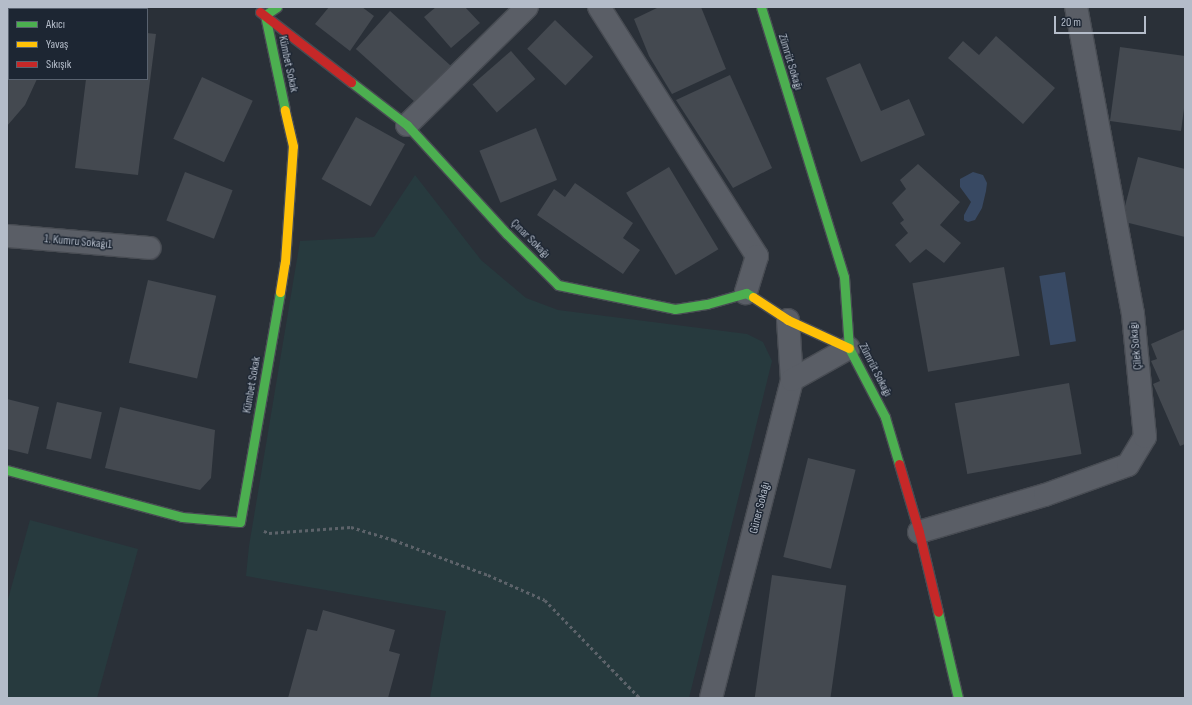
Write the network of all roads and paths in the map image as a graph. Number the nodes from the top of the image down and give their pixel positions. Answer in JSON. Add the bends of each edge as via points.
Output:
{"nodes":[{"id":1,"x":253,"y":7,"type":"edge"},
{"id":2,"x":277,"y":7,"type":"edge"},
{"id":3,"x":528,"y":7,"type":"edge"},
{"id":4,"x":598,"y":7,"type":"edge"},
{"id":5,"x":761,"y":7,"type":"edge"},
{"id":6,"x":1076,"y":7,"type":"edge"},
{"id":7,"x":265,"y":15,"type":"junction"},
{"id":8,"x":407,"y":125,"type":"junction"},
{"id":9,"x":7,"y":236,"type":"edge"},
{"id":10,"x":149,"y":248,"type":"dead end"},
{"id":11,"x":746,"y":293,"type":"junction"},
{"id":12,"x":788,"y":320,"type":"junction"},
{"id":13,"x":849,"y":348,"type":"junction"},
{"id":14,"x":792,"y":380,"type":"junction"},
{"id":15,"x":7,"y":470,"type":"edge"},
{"id":16,"x":240,"y":522,"type":"junction"},
{"id":17,"x":919,"y":532,"type":"junction"},
{"id":18,"x":640,"y":698,"type":"edge"},
{"id":19,"x":711,"y":698,"type":"edge"},
{"id":20,"x":958,"y":698,"type":"edge"}],
"edges":[{"from":1,"to":7,"type":"street","name":"Çınar Sokağı"},
{"from":2,"to":7,"type":"street"},
{"from":3,"to":8,"type":"street"},
{"from":4,"to":11,"type":"street","via":[[758,256]]},
{"from":5,"to":13,"type":"street","name":"Zümrüt Sokağı","via":[[844,277]]},
{"from":6,"to":17,"type":"street","name":"Çilek Sokağı","via":[[1133,314],[1145,437],[1128,465],[1045,495]]},
{"from":7,"to":8,"type":"street","name":"Çınar Sokağı"},
{"from":7,"to":16,"type":"street","name":"Kümbet Sokak","via":[[293,146],[285,262]]},
{"from":8,"to":11,"type":"street","name":"Çınar Sokağı","via":[[507,234],[558,285],[675,309],[707,304]]},
{"from":9,"to":10,"type":"street","name":"1. Kumru Sokağı1"},
{"from":11,"to":12,"type":"street"},
{"from":12,"to":13,"type":"street"},
{"from":12,"to":14,"type":"street","name":"Güner Sokağı"},
{"from":13,"to":14,"type":"street"},
{"from":13,"to":17,"type":"street","name":"Zümrüt Sokağı","via":[[885,417]]},
{"from":14,"to":19,"type":"street","name":"Güner Sokağı"},
{"from":15,"to":16,"type":"street","via":[[182,517]]},
{"from":16,"to":18,"type":"path","via":[[269,533],[351,527],[488,575],[545,600]]},
{"from":17,"to":20,"type":"street","name":"Zümrüt Sokağı"}]}
